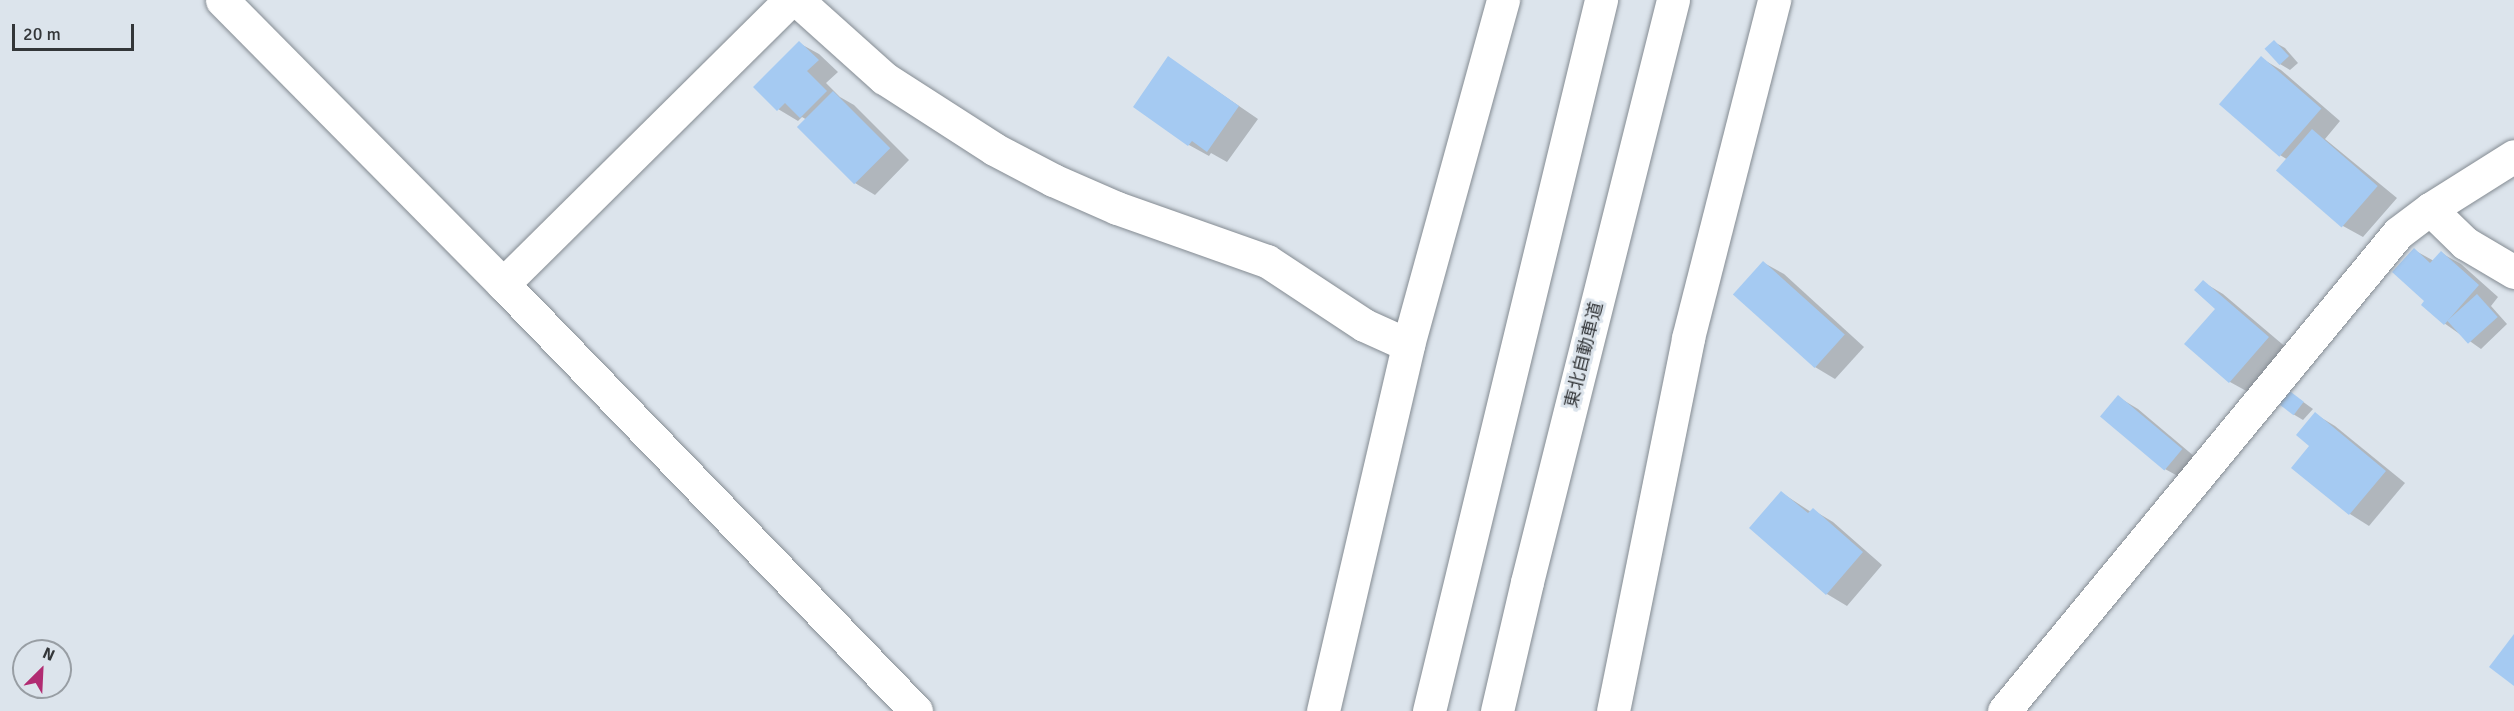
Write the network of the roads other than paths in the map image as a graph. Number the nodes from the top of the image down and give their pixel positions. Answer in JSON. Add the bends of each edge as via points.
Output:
{"nodes":[{"id":1,"x":222,"y":0,"type":"edge"},
{"id":2,"x":790,"y":0,"type":"edge"},
{"id":3,"x":797,"y":0,"type":"edge"},
{"id":4,"x":1503,"y":0,"type":"edge"},
{"id":5,"x":1601,"y":0,"type":"edge"},
{"id":6,"x":1673,"y":0,"type":"edge"},
{"id":7,"x":1774,"y":0,"type":"edge"},
{"id":8,"x":2514,"y":156,"type":"edge"},
{"id":9,"x":2430,"y":209,"type":"junction"},
{"id":10,"x":2514,"y":272,"type":"edge"},
{"id":11,"x":503,"y":284,"type":"junction"},
{"id":12,"x":1408,"y":345,"type":"junction"},
{"id":13,"x":916,"y":711,"type":"edge"},
{"id":14,"x":1323,"y":711,"type":"edge"},
{"id":15,"x":1429,"y":711,"type":"edge"},
{"id":16,"x":1497,"y":711,"type":"edge"},
{"id":17,"x":1614,"y":711,"type":"edge"},
{"id":18,"x":2004,"y":711,"type":"edge"}],
"edges":[{"from":1,"to":11,"type":"main road"},
{"from":2,"to":11,"type":"main road"},
{"from":3,"to":12,"type":"main road","via":[[884,78],[994,149],[1117,208],[1267,261],[1364,326]]},
{"from":4,"to":12,"type":"main road"},
{"from":5,"to":15,"type":"main road"},
{"from":6,"to":16,"type":"main road","name":"東北自動車道"},
{"from":7,"to":17,"type":"main road","via":[[1688,338]]},
{"from":8,"to":9,"type":"main road"},
{"from":9,"to":10,"type":"main road","via":[[2465,243]]},
{"from":9,"to":18,"type":"main road","via":[[2398,233]]},
{"from":11,"to":13,"type":"main road"},
{"from":12,"to":14,"type":"main road"}]}
